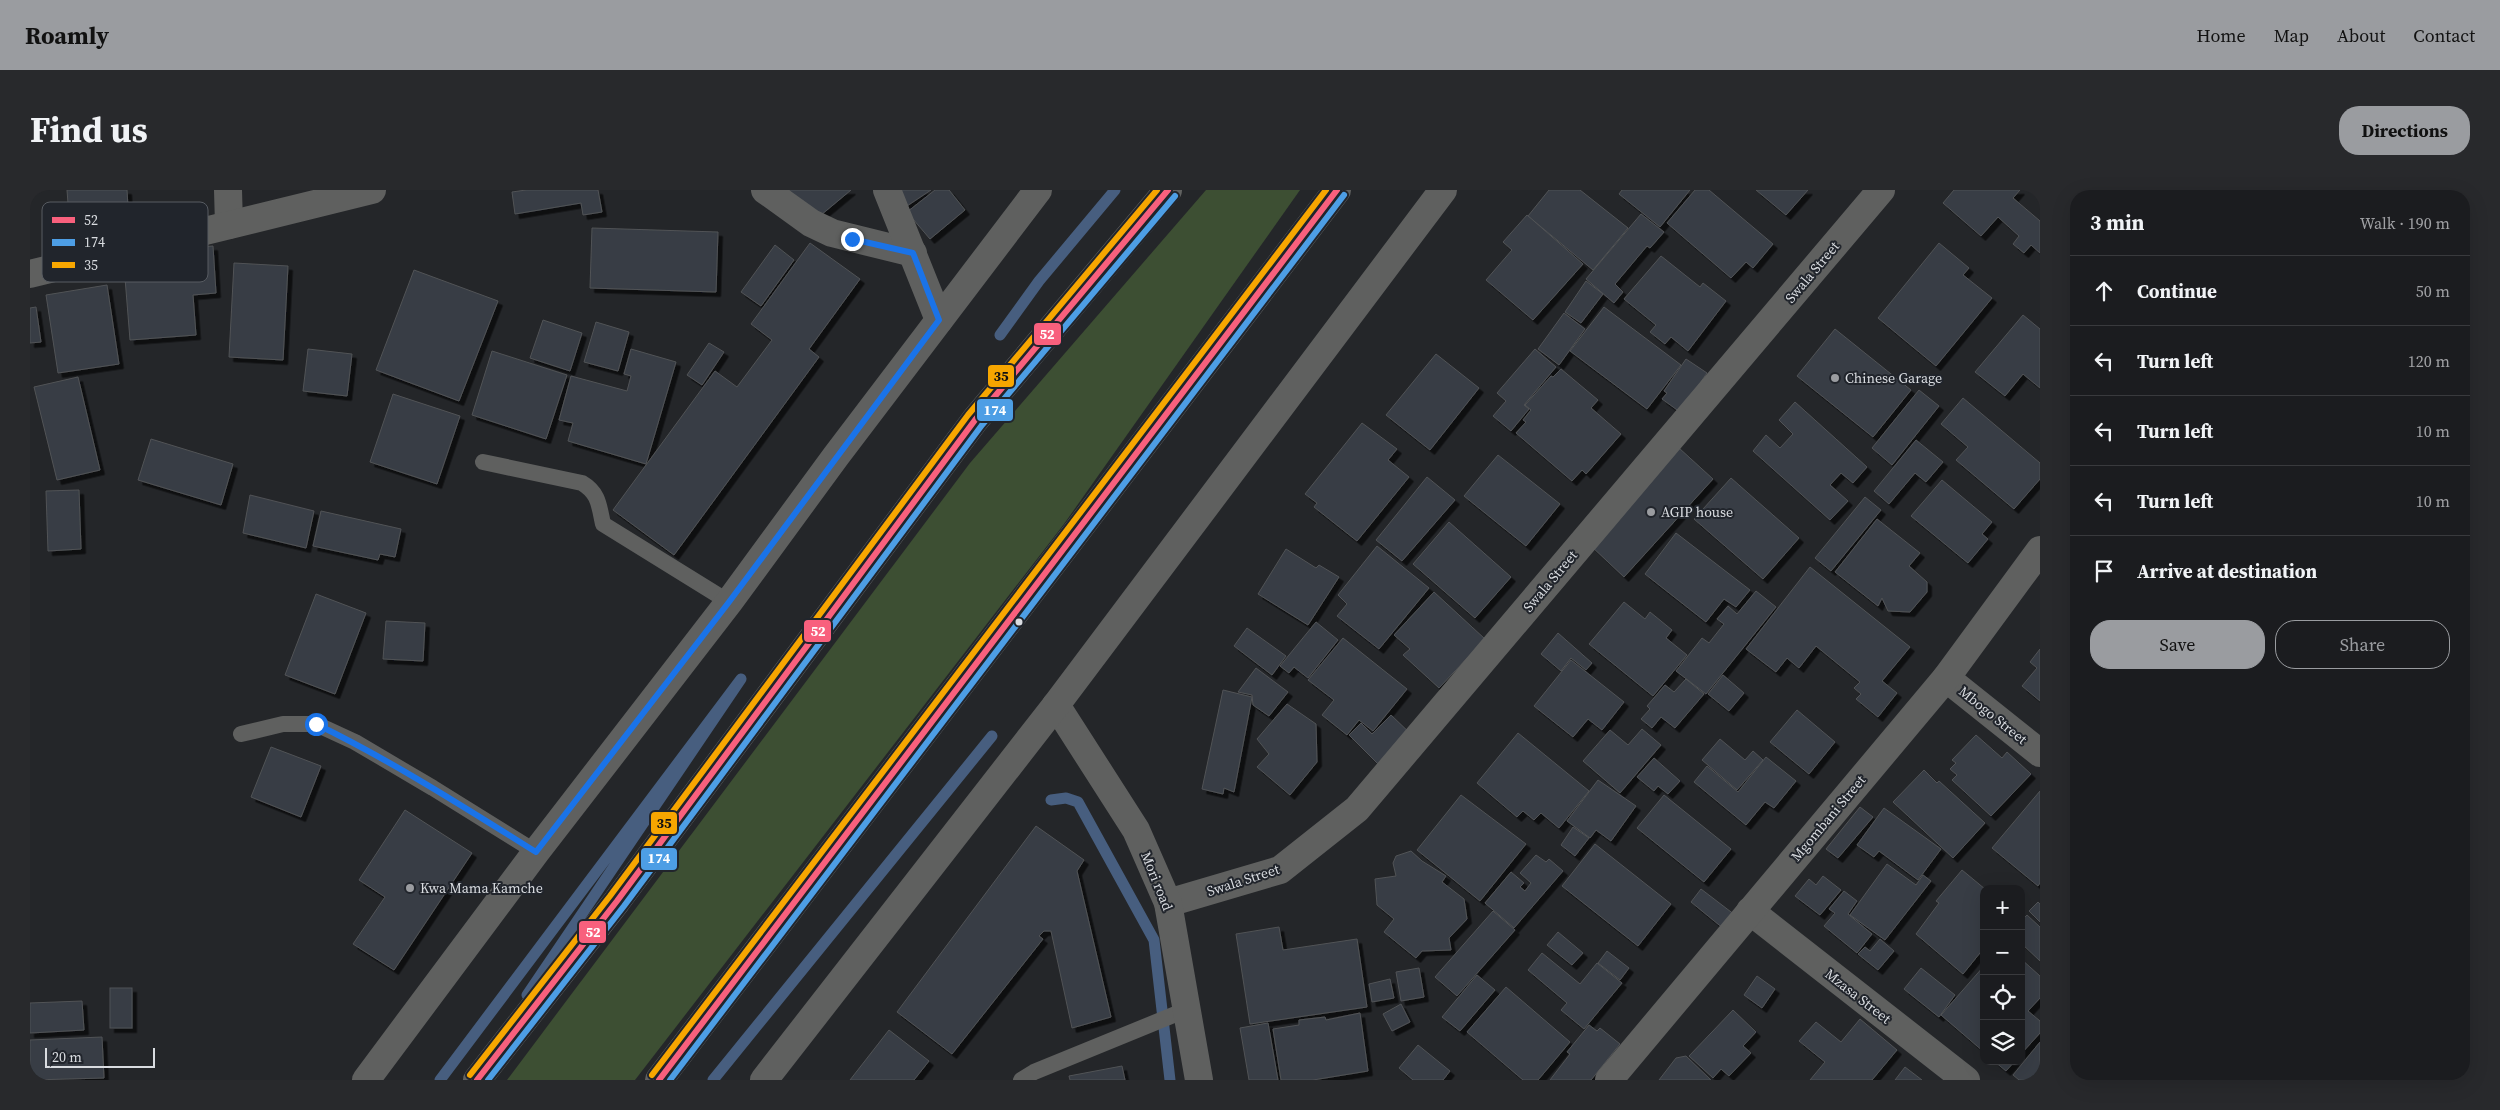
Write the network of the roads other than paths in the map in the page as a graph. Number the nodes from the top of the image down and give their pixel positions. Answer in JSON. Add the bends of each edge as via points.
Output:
{"nodes":[{"id":1,"x":228,"y":190,"type":"edge"},
{"id":2,"x":372,"y":190,"type":"edge"},
{"id":3,"x":765,"y":190,"type":"edge"},
{"id":4,"x":887,"y":190,"type":"edge"},
{"id":5,"x":1038,"y":190,"type":"edge"},
{"id":6,"x":1168,"y":190,"type":"edge"},
{"id":7,"x":1337,"y":190,"type":"edge"},
{"id":8,"x":1443,"y":190,"type":"edge"},
{"id":9,"x":1881,"y":190,"type":"edge"},
{"id":10,"x":229,"y":224,"type":"junction"},
{"id":11,"x":208,"y":229,"type":"edge"},
{"id":12,"x":913,"y":253,"type":"junction"},
{"id":13,"x":939,"y":320,"type":"junction"},
{"id":14,"x":483,"y":462,"type":"dead end"},
{"id":15,"x":2040,"y":550,"type":"edge"},
{"id":16,"x":729,"y":602,"type":"junction"},
{"id":17,"x":1946,"y":678,"type":"junction"},
{"id":18,"x":1056,"y":705,"type":"junction"},
{"id":19,"x":241,"y":734,"type":"dead end"},
{"id":20,"x":2040,"y":753,"type":"edge"},
{"id":21,"x":536,"y":852,"type":"junction"},
{"id":22,"x":1168,"y":903,"type":"junction"},
{"id":23,"x":1750,"y":911,"type":"junction"},
{"id":24,"x":1188,"y":1009,"type":"junction"},
{"id":25,"x":366,"y":1080,"type":"edge"},
{"id":26,"x":477,"y":1080,"type":"edge"},
{"id":27,"x":659,"y":1080,"type":"edge"},
{"id":28,"x":764,"y":1080,"type":"edge"},
{"id":29,"x":1020,"y":1080,"type":"edge"},
{"id":30,"x":1199,"y":1080,"type":"edge"},
{"id":31,"x":1609,"y":1080,"type":"edge"},
{"id":32,"x":1966,"y":1080,"type":"edge"}],
"edges":[{"from":1,"to":10,"type":"street"},
{"from":2,"to":10,"type":"street"},
{"from":3,"to":12,"type":"street","via":[[832,233]]},
{"from":4,"to":12,"type":"street"},
{"from":5,"to":13,"type":"street"},
{"from":6,"to":26,"type":"main road","via":[[975,420],[616,902]]},
{"from":7,"to":27,"type":"main road"},
{"from":8,"to":18,"type":"street"},
{"from":9,"to":22,"type":"street","name":"Swala Street","via":[[1357,810],[1280,870]]},
{"from":10,"to":11,"type":"street"},
{"from":12,"to":13,"type":"street"},
{"from":13,"to":16,"type":"street"},
{"from":14,"to":16,"type":"lane","via":[[591,488],[597,496],[602,524]]},
{"from":15,"to":17,"type":"street","name":"Mgombani Street"},
{"from":16,"to":21,"type":"street"},
{"from":17,"to":20,"type":"street","name":"Mbogo Street"},
{"from":17,"to":23,"type":"street","name":"Mgombani Street"},
{"from":18,"to":22,"type":"street","name":"Mori road","via":[[1136,830]]},
{"from":18,"to":28,"type":"street"},
{"from":19,"to":21,"type":"lane","via":[[283,724],[316,724],[355,742]]},
{"from":21,"to":25,"type":"street"},
{"from":22,"to":24,"type":"street","name":"Mori road"},
{"from":23,"to":31,"type":"street","name":"Mgombani Street"},
{"from":23,"to":32,"type":"street","name":"Mzasa Street"},
{"from":24,"to":29,"type":"lane"},
{"from":24,"to":30,"type":"street","name":"Mori road"}]}
